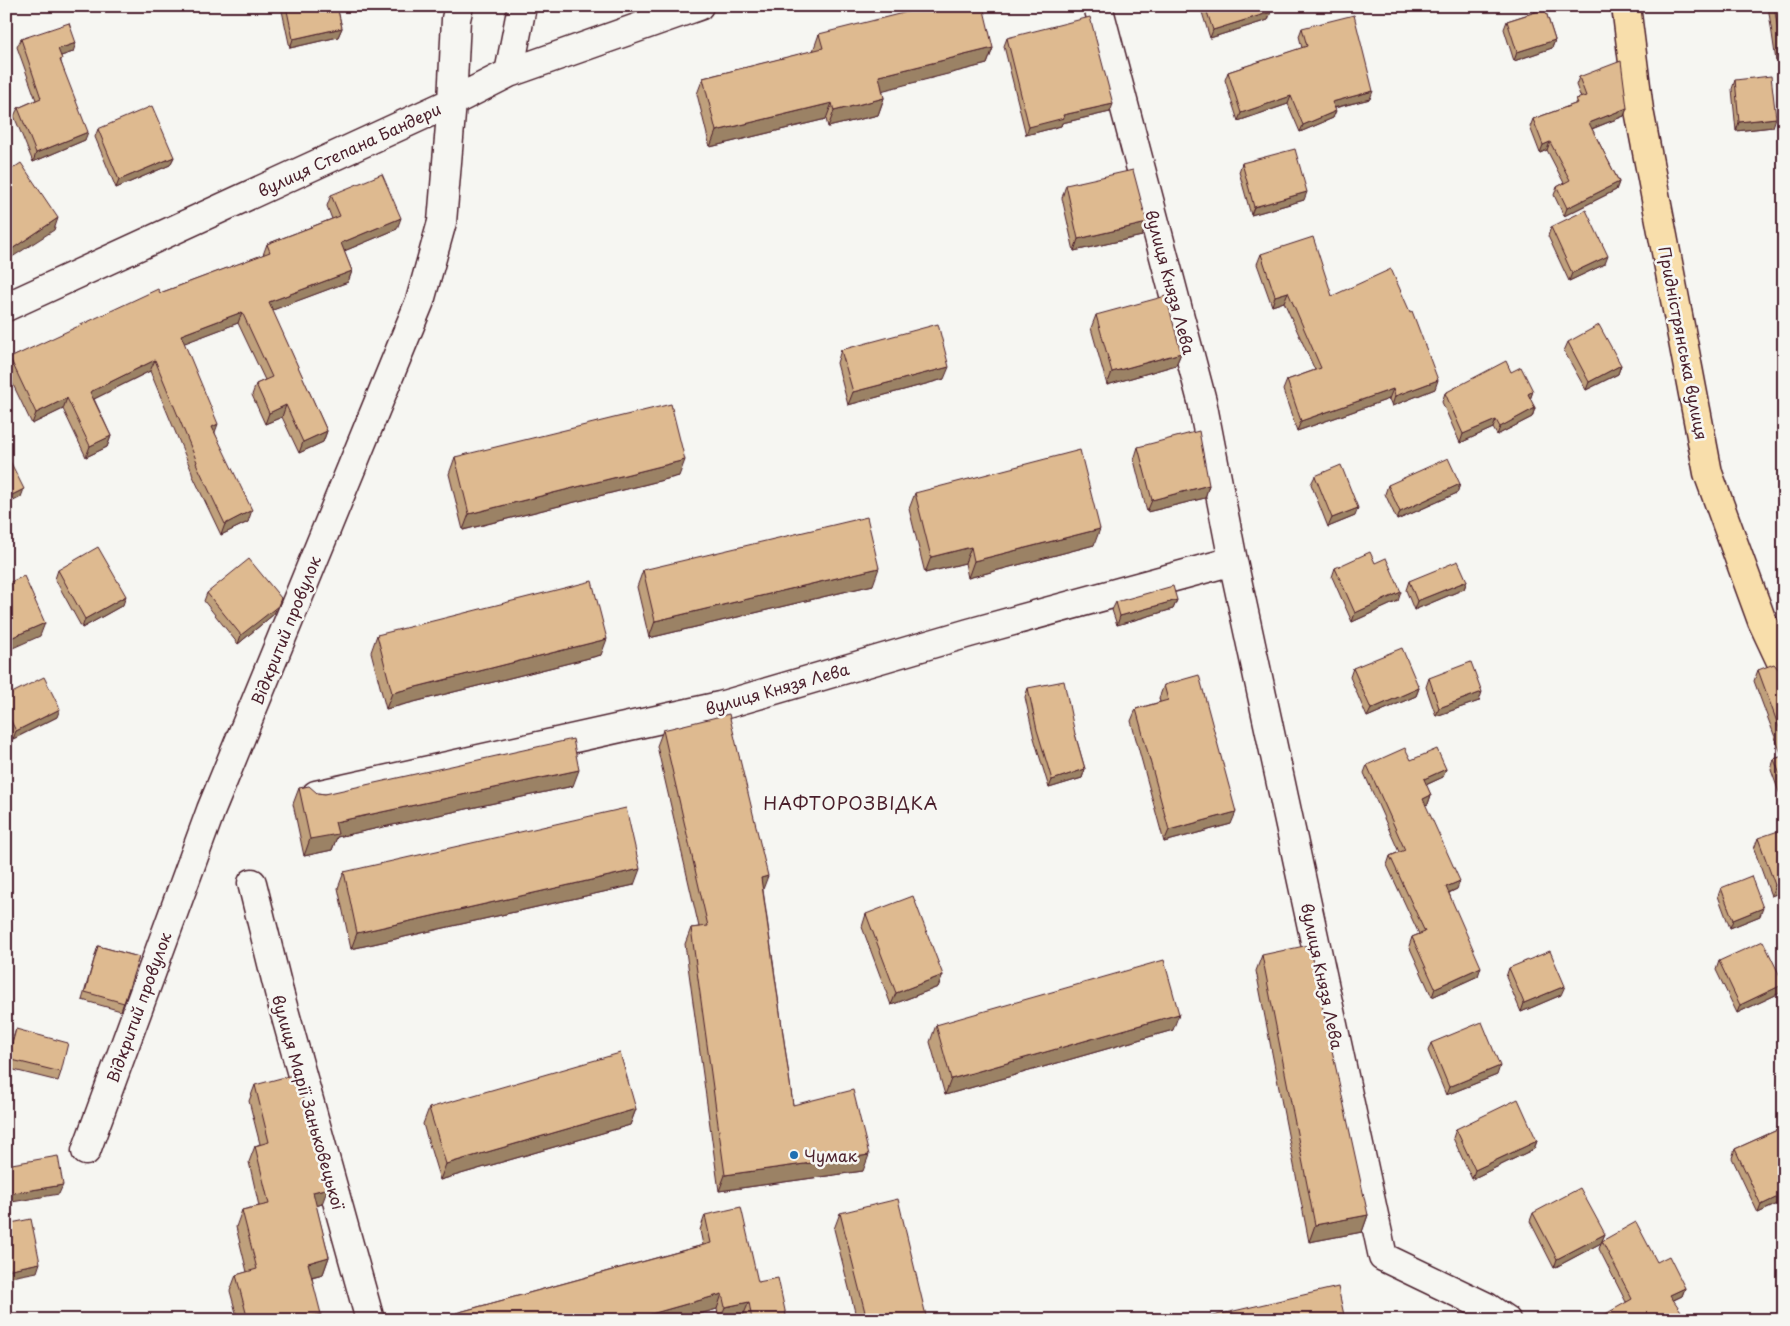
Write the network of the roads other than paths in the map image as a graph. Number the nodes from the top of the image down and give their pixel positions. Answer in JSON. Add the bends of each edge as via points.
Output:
{"nodes":[{"id":1,"x":459,"y":6,"type":"edge"},
{"id":2,"x":522,"y":6,"type":"edge"},
{"id":3,"x":699,"y":6,"type":"edge"},
{"id":4,"x":1098,"y":6,"type":"edge"},
{"id":5,"x":1626,"y":6,"type":"edge"},
{"id":6,"x":509,"y":74,"type":"junction"},
{"id":7,"x":452,"y":102,"type":"junction"},
{"id":8,"x":6,"y":307,"type":"edge"},
{"id":9,"x":1233,"y":561,"type":"junction"},
{"id":10,"x":1784,"y":668,"type":"edge"},
{"id":11,"x":316,"y":796,"type":"edge"},
{"id":12,"x":252,"y":883,"type":"dead end"},
{"id":13,"x":86,"y":1151,"type":"dead end"},
{"id":14,"x":1486,"y":1315,"type":"edge"},
{"id":15,"x":370,"y":1320,"type":"edge"}],
"edges":[{"from":1,"to":7,"type":"street","name":"Відкритий провулок"},
{"from":2,"to":6,"type":"street"},
{"from":3,"to":6,"type":"street","name":"вулиця Степана Бандери"},
{"from":4,"to":9,"type":"street","name":"вулиця Князя Лева","via":[[1202,401]]},
{"from":5,"to":10,"type":"main road","name":"Придністрянська вулиця","via":[[1639,110],[1708,473],[1762,621]]},
{"from":6,"to":7,"type":"street","name":"вулиця Степана Бандери"},
{"from":7,"to":8,"type":"street","name":"вулиця Степана Бандери"},
{"from":7,"to":13,"type":"street","name":"Відкритий провулок","via":[[442,222],[420,301],[211,810]]},
{"from":9,"to":11,"type":"street","name":"вулиця Князя Лева","via":[[969,633],[720,706]]},
{"from":9,"to":14,"type":"street","name":"вулиця Князя Лева","via":[[1383,1257]]},
{"from":12,"to":15,"type":"street","name":"вулиця Марії Заньковецької"}]}
